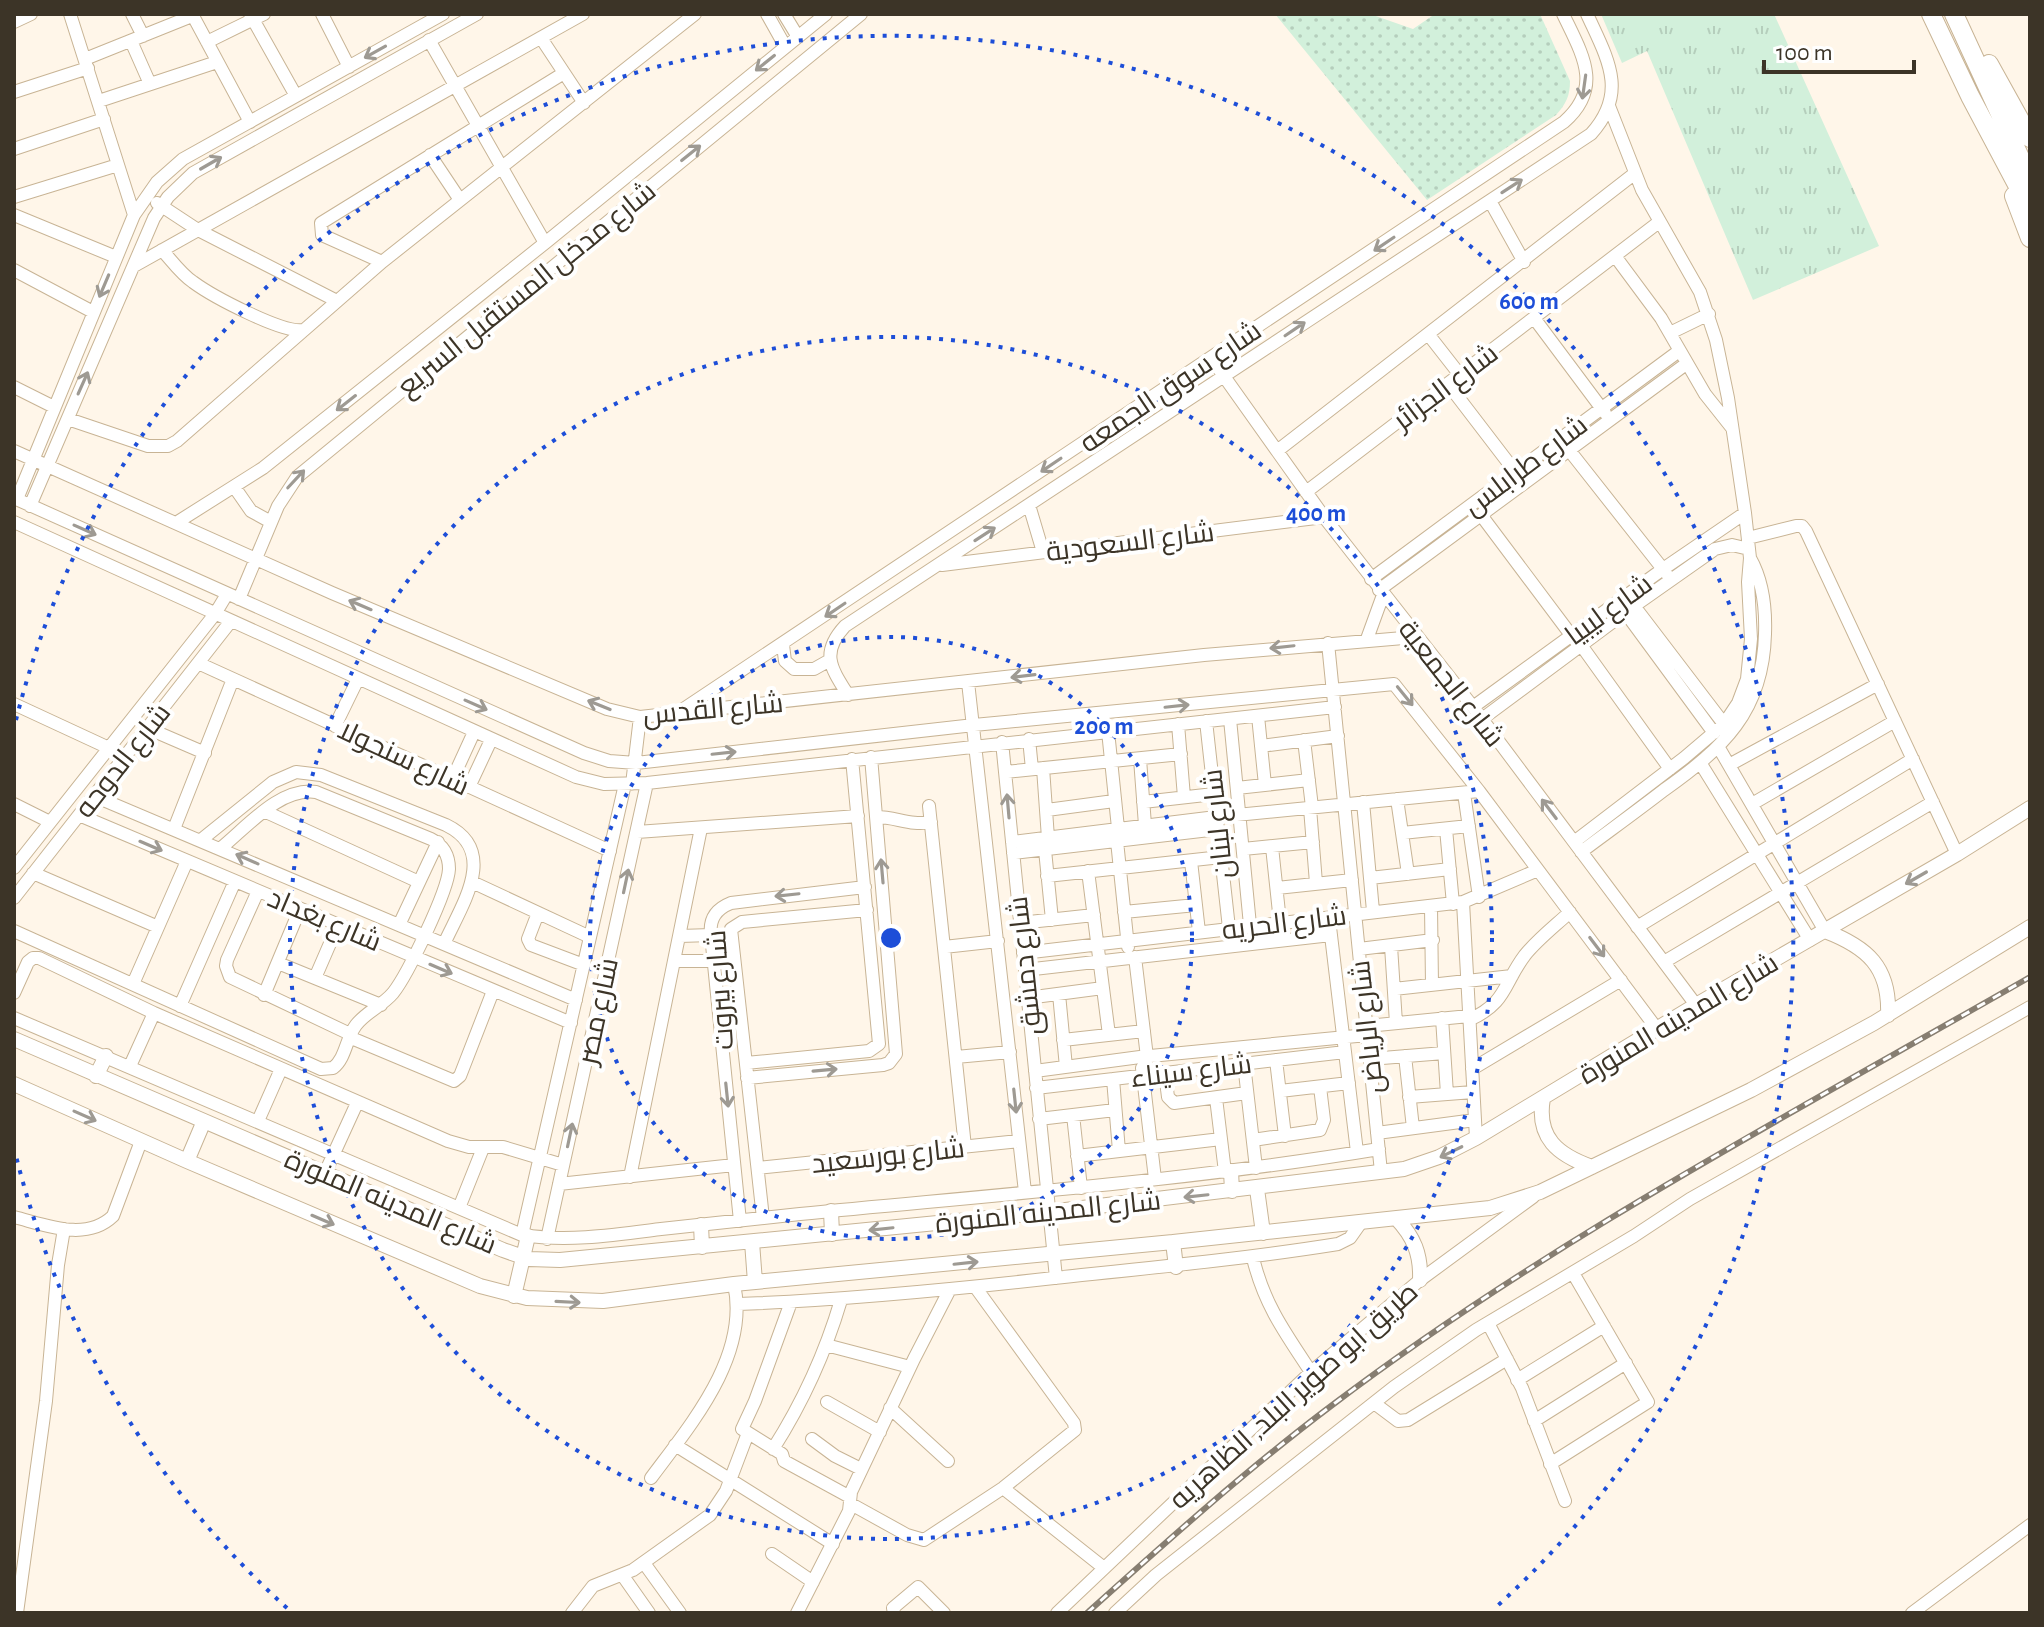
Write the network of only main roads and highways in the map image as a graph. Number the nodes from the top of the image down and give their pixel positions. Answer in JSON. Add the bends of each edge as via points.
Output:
{"nodes":[{"id":1,"x":1931,"y":14,"type":"edge"},
{"id":2,"x":1958,"y":22,"type":"edge"},
{"id":3,"x":2030,"y":138,"type":"edge"},
{"id":4,"x":2009,"y":170,"type":"junction"},
{"id":5,"x":2030,"y":179,"type":"edge"},
{"id":6,"x":2030,"y":209,"type":"edge"},
{"id":7,"x":2030,"y":238,"type":"edge"},
{"id":8,"x":2030,"y":808,"type":"edge"},
{"id":9,"x":2030,"y":927,"type":"edge"},
{"id":10,"x":1825,"y":931,"type":"junction"},
{"id":11,"x":1888,"y":1015,"type":"junction"},
{"id":12,"x":14,"y":1039,"type":"edge"},
{"id":13,"x":106,"y":1056,"type":"road end"},
{"id":14,"x":96,"y":1076,"type":"junction"},
{"id":15,"x":14,"y":1084,"type":"edge"},
{"id":16,"x":1543,"y":1098,"type":"junction"},
{"id":17,"x":204,"y":1121,"type":"junction"},
{"id":18,"x":187,"y":1161,"type":"junction"},
{"id":19,"x":1592,"y":1167,"type":"junction"},
{"id":20,"x":1228,"y":1171,"type":"road end"},
{"id":21,"x":1257,"y":1189,"type":"junction"},
{"id":22,"x":1232,"y":1191,"type":"junction"},
{"id":23,"x":831,"y":1211,"type":"road end"},
{"id":24,"x":1396,"y":1218,"type":"junction"},
{"id":25,"x":701,"y":1225,"type":"road end"},
{"id":26,"x":1263,"y":1233,"type":"junction"},
{"id":27,"x":832,"y":1234,"type":"junction"},
{"id":28,"x":525,"y":1235,"type":"road end"},
{"id":29,"x":752,"y":1242,"type":"junction"},
{"id":30,"x":1173,"y":1242,"type":"junction"},
{"id":31,"x":702,"y":1247,"type":"junction"},
{"id":32,"x":523,"y":1257,"type":"junction"},
{"id":33,"x":1176,"y":1267,"type":"road end"},
{"id":34,"x":1420,"y":1280,"type":"road end"},
{"id":35,"x":755,"y":1282,"type":"junction"},
{"id":36,"x":514,"y":1296,"type":"junction"}],
"edges":[{"from":1,"to":4,"type":"highway"},
{"from":2,"to":3,"type":"highway"},
{"from":2,"to":5,"type":"highway"},
{"from":4,"to":6,"type":"highway"},
{"from":4,"to":7,"type":"highway"},
{"from":8,"to":10,"type":"main road","name":"شارع المدينه المنورة","one_way":true},
{"from":9,"to":11,"type":"main road","name":"شارع المدينه المنورة"},
{"from":10,"to":11,"type":"main road","via":[[1851,941],[1873,960],[1886,986]]},
{"from":10,"to":16,"type":"main road","name":"شارع المدينه المنورة"},
{"from":11,"to":19,"type":"main road","name":"شارع المدينه المنورة","via":[[1751,1090]]},
{"from":12,"to":14,"type":"main road","name":"شارع المدينه المنورة"},
{"from":13,"to":14,"type":"main road"},
{"from":14,"to":17,"type":"main road","name":"شارع المدينه المنورة"},
{"from":15,"to":18,"type":"main road","name":"شارع المدينه المنورة","one_way":true},
{"from":16,"to":19,"type":"main road","via":[[1542,1121],[1552,1143],[1570,1159]]},
{"from":16,"to":21,"type":"main road","name":"شارع المدينه المنورة","one_way":true,"via":[[1422,1164]]},
{"from":17,"to":18,"type":"main road"},
{"from":17,"to":32,"type":"main road","name":"شارع المدينه المنورة"},
{"from":18,"to":36,"type":"main road","name":"شارع المدينه المنورة","one_way":true},
{"from":19,"to":24,"type":"main road","name":"شارع المدينه المنورة","via":[[1512,1202]]},
{"from":20,"to":22,"type":"main road"},
{"from":21,"to":22,"type":"main road","name":"شارع المدينه المنورة"},
{"from":21,"to":26,"type":"main road"},
{"from":22,"to":27,"type":"main road","name":"شارع المدينه المنورة","one_way":true},
{"from":23,"to":27,"type":"main road"},
{"from":24,"to":26,"type":"main road","name":"شارع المدينه المنورة"},
{"from":24,"to":34,"type":"main road","via":[[1417,1246]]},
{"from":25,"to":31,"type":"main road"},
{"from":26,"to":30,"type":"main road","name":"شارع المدينه المنورة"},
{"from":27,"to":29,"type":"main road","name":"شارع المدينه المنورة"},
{"from":28,"to":32,"type":"main road"},
{"from":29,"to":31,"type":"main road","name":"شارع المدينه المنورة"},
{"from":29,"to":35,"type":"main road"},
{"from":30,"to":33,"type":"main road"},
{"from":35,"to":30,"type":"main road","name":"شارع المدينه المنورة","one_way":true},
{"from":31,"to":32,"type":"main road","name":"شارع المدينه المنورة","via":[[560,1260]]},
{"from":32,"to":36,"type":"main road"},
{"from":36,"to":35,"type":"main road","name":"شارع المدينه المنورة","one_way":true,"via":[[603,1301]]}]}
